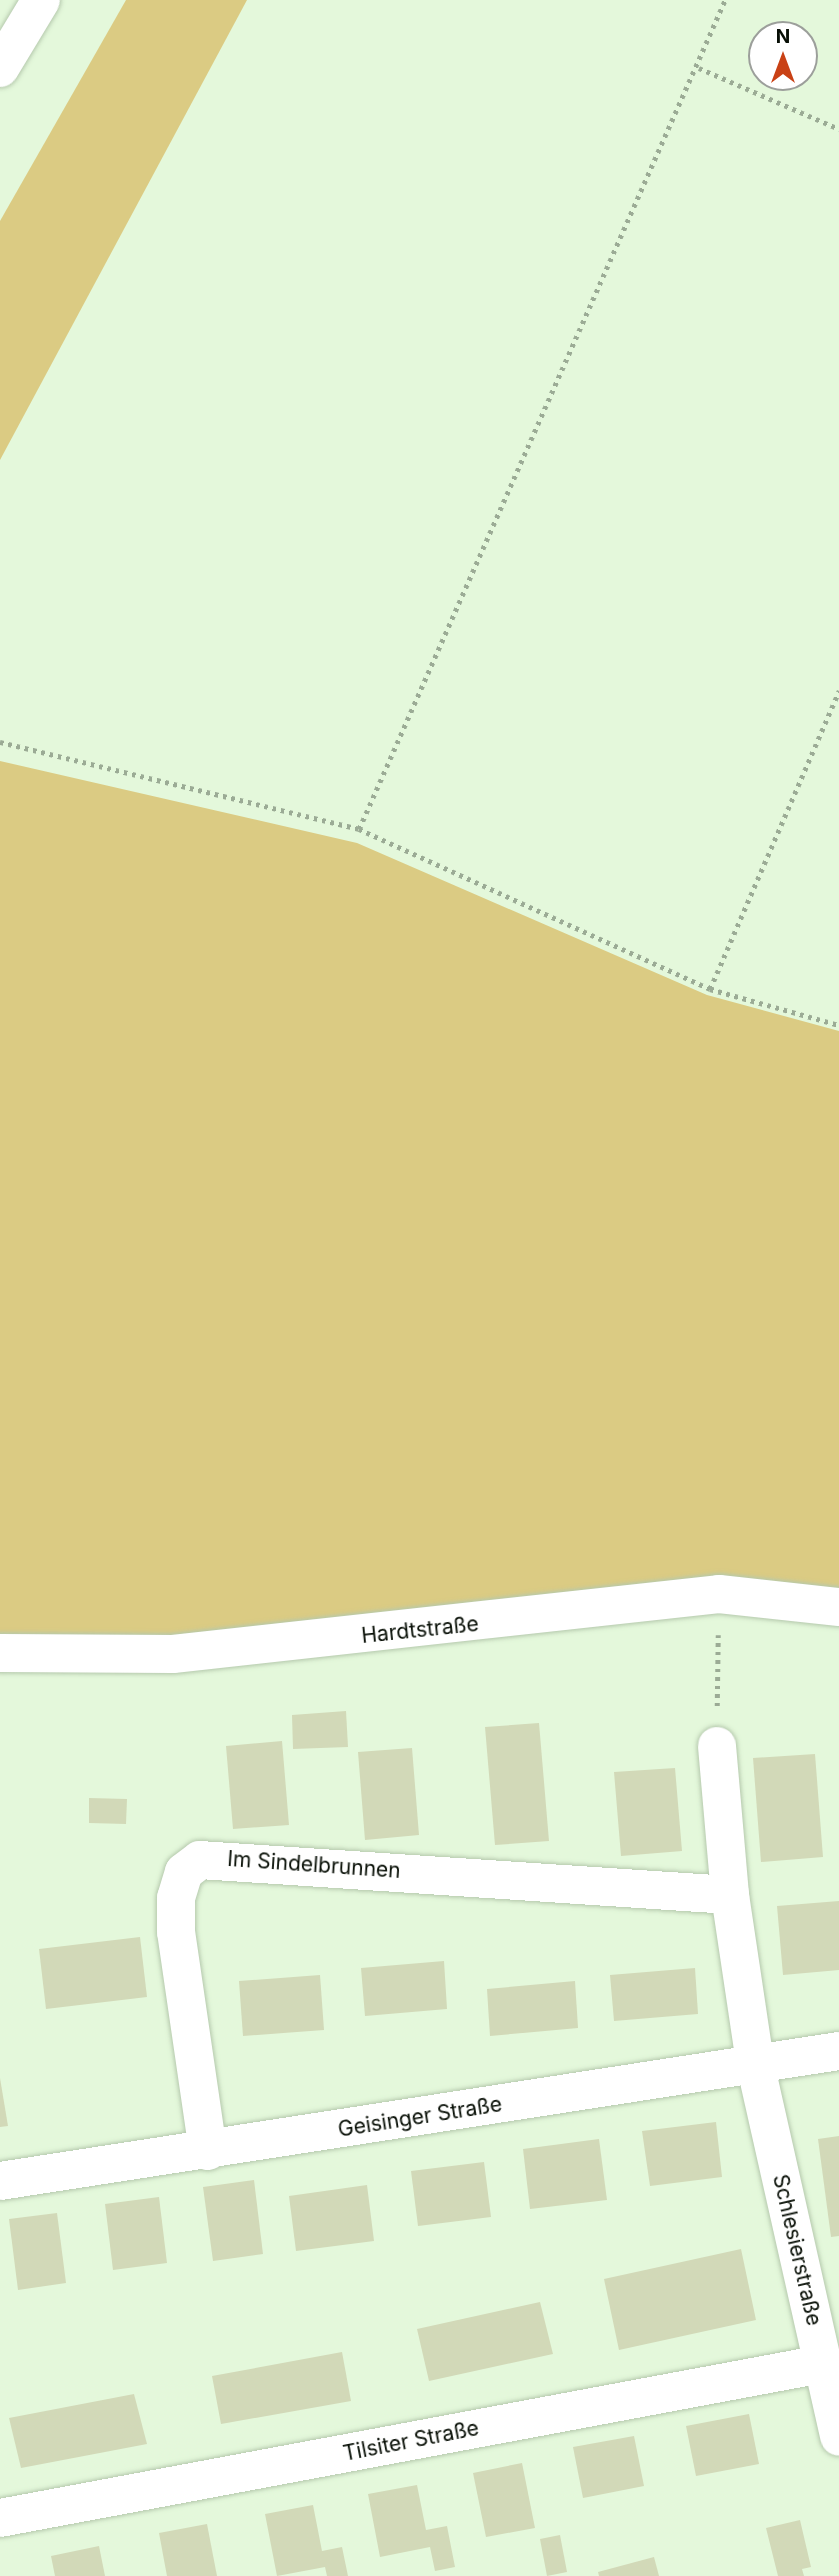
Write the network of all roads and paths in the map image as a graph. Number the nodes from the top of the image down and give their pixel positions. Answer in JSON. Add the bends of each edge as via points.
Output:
{"nodes":[{"id":1,"x":41,"y":0,"type":"edge"},
{"id":2,"x":725,"y":0,"type":"edge"},
{"id":3,"x":0,"y":68,"type":"edge"},
{"id":4,"x":699,"y":68,"type":"junction"},
{"id":5,"x":839,"y":129,"type":"edge"},
{"id":6,"x":839,"y":691,"type":"edge"},
{"id":7,"x":0,"y":742,"type":"edge"},
{"id":8,"x":359,"y":829,"type":"junction"},
{"id":9,"x":710,"y":989,"type":"junction"},
{"id":10,"x":839,"y":1025,"type":"edge"},
{"id":11,"x":719,"y":1594,"type":"junction"},
{"id":12,"x":839,"y":1607,"type":"edge"},
{"id":13,"x":0,"y":1653,"type":"edge"},
{"id":14,"x":717,"y":1746,"type":"joint"},
{"id":15,"x":730,"y":1895,"type":"junction"},
{"id":16,"x":839,"y":2051,"type":"edge"},
{"id":17,"x":755,"y":2063,"type":"junction"},
{"id":18,"x":208,"y":2151,"type":"junction"},
{"id":19,"x":0,"y":2181,"type":"edge"},
{"id":20,"x":822,"y":2364,"type":"junction"},
{"id":21,"x":839,"y":2437,"type":"edge"},
{"id":22,"x":0,"y":2518,"type":"edge"}],
"edges":[{"from":1,"to":3,"type":"main road"},
{"from":2,"to":4,"type":"path"},
{"from":4,"to":5,"type":"path"},
{"from":4,"to":8,"type":"path"},
{"from":6,"to":9,"type":"path"},
{"from":7,"to":8,"type":"path"},
{"from":8,"to":9,"type":"path"},
{"from":9,"to":10,"type":"path"},
{"from":11,"to":12,"type":"main road","name":"Hardtstraße"},
{"from":11,"to":13,"type":"main road","name":"Hardtstraße","via":[[173,1654]]},
{"from":11,"to":14,"type":"path"},
{"from":14,"to":15,"type":"main road"},
{"from":15,"to":17,"type":"main road"},
{"from":15,"to":18,"type":"main road","name":"Im Sindelbrunnen","via":[[200,1860],[184,1872],[176,1898],[176,1932]]},
{"from":16,"to":17,"type":"main road","name":"Geisinger Straße"},
{"from":17,"to":18,"type":"main road","name":"Geisinger Straße"},
{"from":17,"to":20,"type":"main road","name":"Schlesierstraße"},
{"from":18,"to":19,"type":"main road","name":"Geisinger Straße"},
{"from":20,"to":21,"type":"main road","name":"Schlesierstraße"},
{"from":20,"to":22,"type":"main road","name":"Tilsiter Straße"}]}
